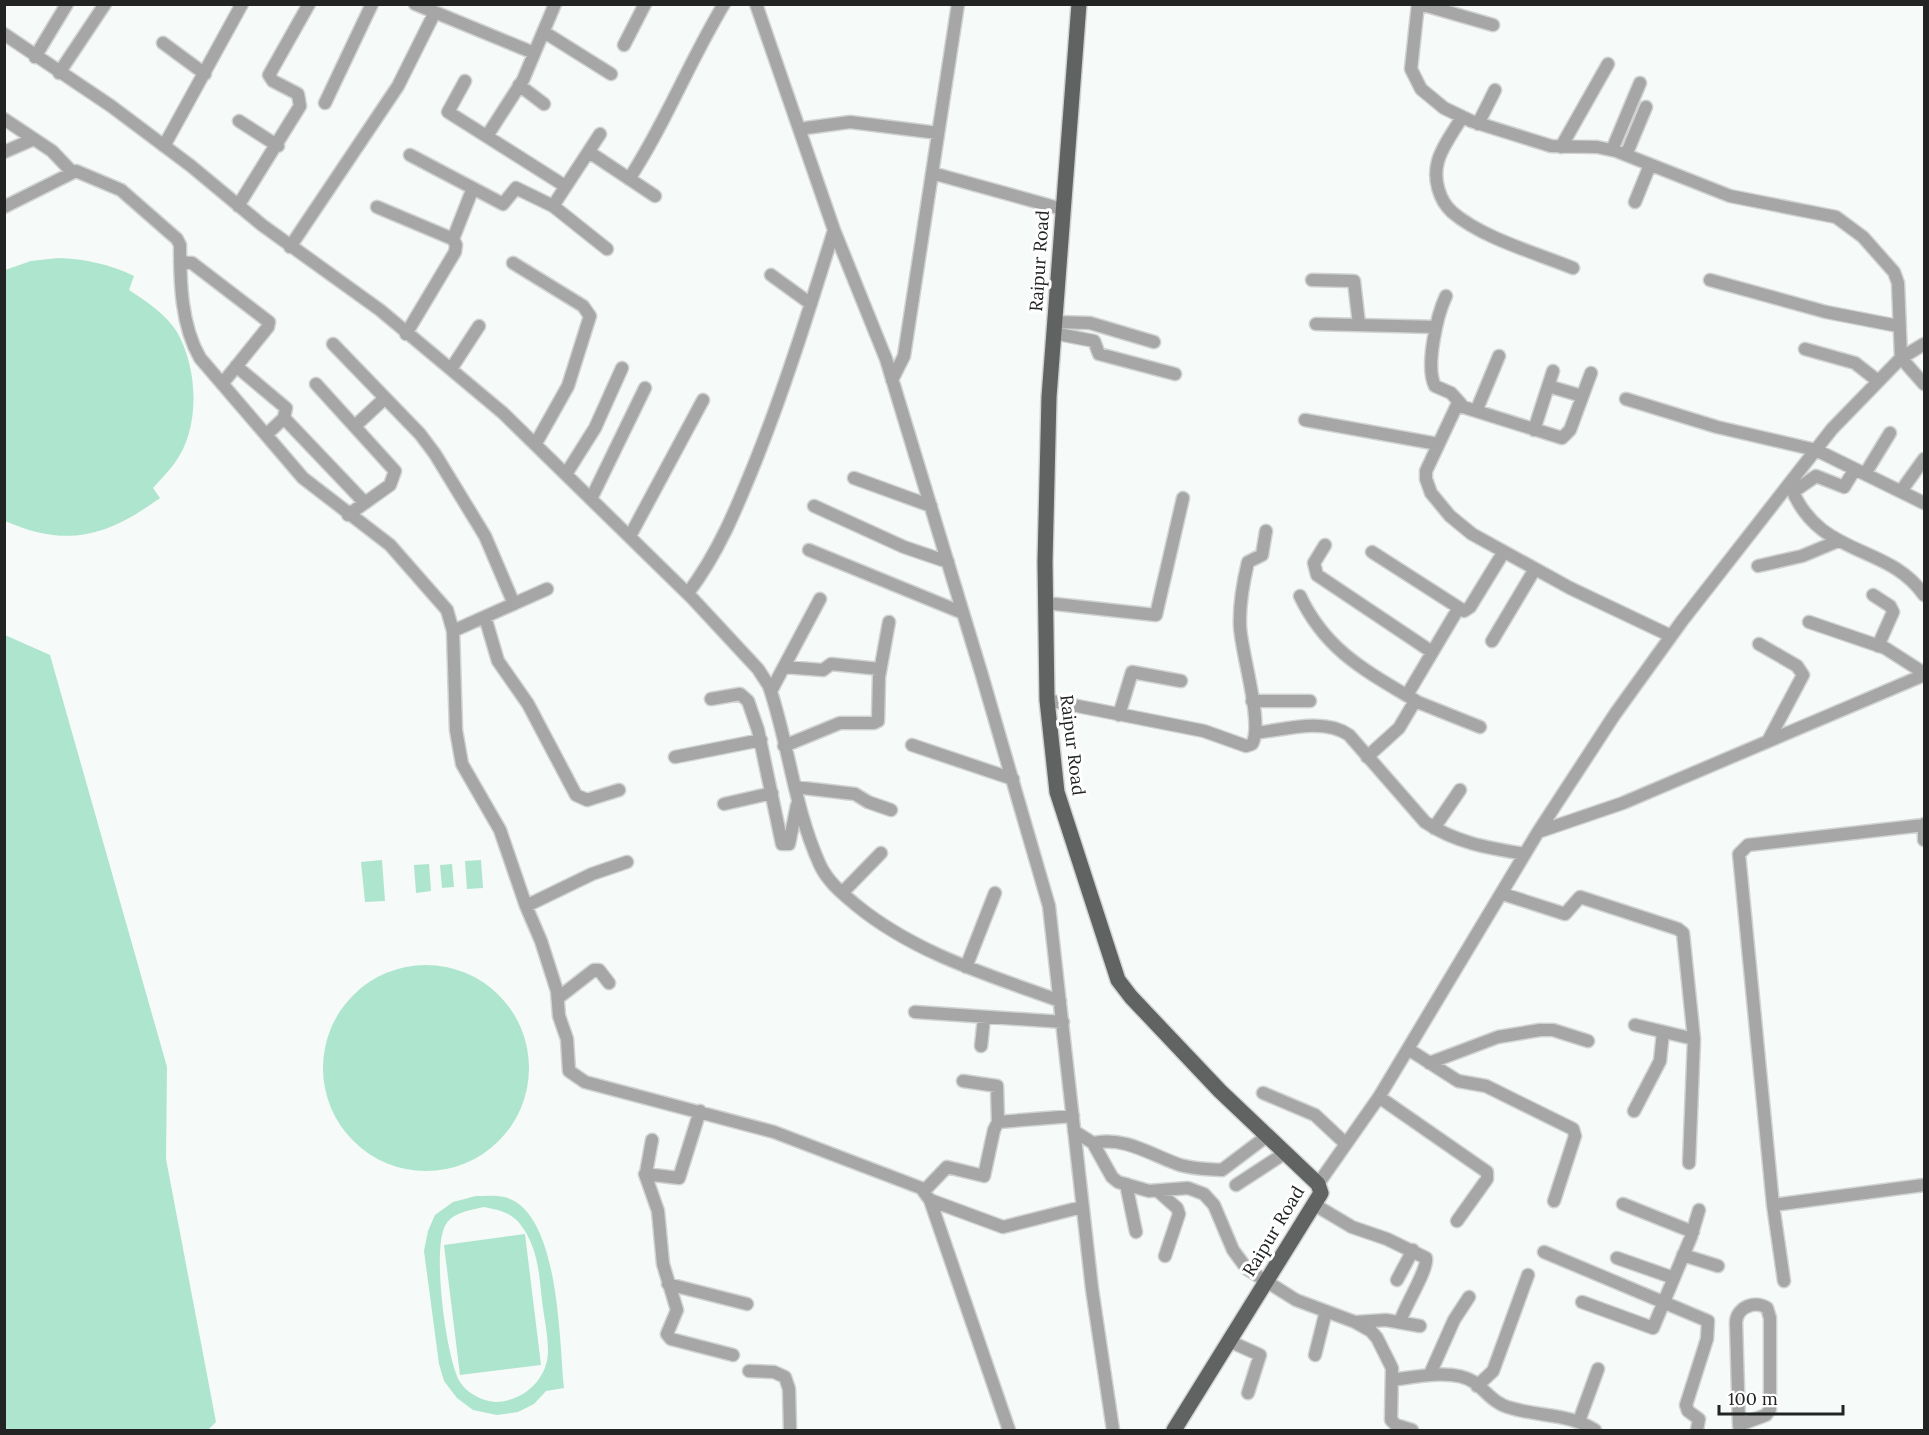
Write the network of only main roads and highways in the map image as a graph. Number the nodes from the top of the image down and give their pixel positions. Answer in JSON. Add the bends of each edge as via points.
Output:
{"nodes":[{"id":1,"x":1079,"y":4,"type":"edge"},
{"id":2,"x":1174,"y":1431,"type":"edge"}],
"edges":[{"from":1,"to":2,"type":"main road","name":"Raipur Road","via":[[1049,397],[1047,700],[1057,792],[1118,980],[1181,1050],[1318,1184],[1321,1193]]}]}
